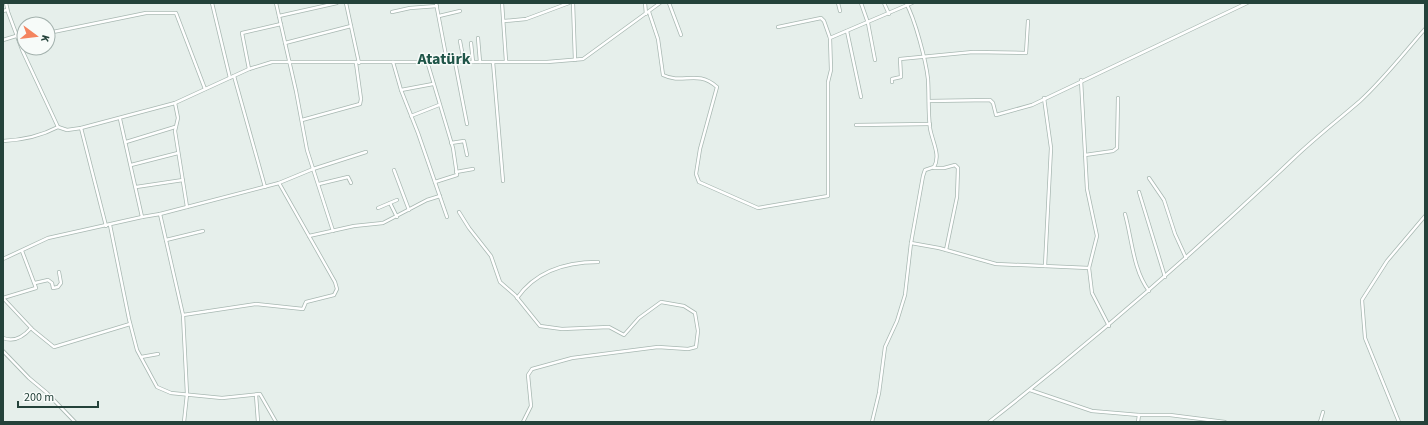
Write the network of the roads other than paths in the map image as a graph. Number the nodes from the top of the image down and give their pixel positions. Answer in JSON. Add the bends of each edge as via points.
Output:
{"nodes":[{"id":1,"x":6,"y":3,"type":"edge"},
{"id":2,"x":212,"y":3,"type":"edge"},
{"id":3,"x":276,"y":3,"type":"edge"},
{"id":4,"x":337,"y":3,"type":"edge"},
{"id":5,"x":346,"y":3,"type":"edge"},
{"id":6,"x":502,"y":3,"type":"edge"},
{"id":7,"x":571,"y":3,"type":"edge"},
{"id":8,"x":645,"y":3,"type":"edge"},
{"id":9,"x":660,"y":3,"type":"edge"},
{"id":10,"x":669,"y":3,"type":"edge"},
{"id":11,"x":838,"y":3,"type":"edge"},
{"id":12,"x":861,"y":3,"type":"edge"},
{"id":13,"x":884,"y":3,"type":"edge"},
{"id":14,"x":912,"y":3,"type":"edge"},
{"id":15,"x":1248,"y":3,"type":"edge"},
{"id":16,"x":907,"y":4,"type":"edge"},
{"id":17,"x":436,"y":5,"type":"edge"},
{"id":18,"x":3,"y":10,"type":"edge"},
{"id":19,"x":7,"y":10,"type":"junction"},
{"id":20,"x":460,"y":11,"type":"dead end"},
{"id":21,"x":840,"y":11,"type":"dead end"},
{"id":22,"x":392,"y":12,"type":"dead end"},
{"id":23,"x":648,"y":13,"type":"junction"},
{"id":24,"x":889,"y":14,"type":"junction"},
{"id":25,"x":279,"y":16,"type":"junction"},
{"id":26,"x":439,"y":16,"type":"junction"},
{"id":27,"x":1028,"y":20,"type":"dead end"},
{"id":28,"x":504,"y":21,"type":"junction"},
{"id":29,"x":868,"y":23,"type":"junction"},
{"id":30,"x":281,"y":24,"type":"junction"},
{"id":31,"x":351,"y":26,"type":"junction"},
{"id":32,"x":778,"y":27,"type":"dead end"},
{"id":33,"x":1425,"y":29,"type":"edge"},
{"id":34,"x":56,"y":31,"type":"edge"},
{"id":35,"x":847,"y":31,"type":"junction"},
{"id":36,"x":681,"y":35,"type":"dead end"},
{"id":37,"x":16,"y":36,"type":"joint"},
{"id":38,"x":478,"y":38,"type":"dead end"},
{"id":39,"x":830,"y":38,"type":"junction"},
{"id":40,"x":3,"y":40,"type":"edge"},
{"id":41,"x":460,"y":41,"type":"dead end"},
{"id":42,"x":285,"y":43,"type":"junction"},
{"id":43,"x":471,"y":43,"type":"dead end"},
{"id":44,"x":25,"y":56,"type":"edge"},
{"id":45,"x":923,"y":57,"type":"junction"},
{"id":46,"x":575,"y":60,"type":"junction"},
{"id":47,"x":875,"y":60,"type":"dead end"},
{"id":48,"x":427,"y":61,"type":"junction"},
{"id":49,"x":447,"y":61,"type":"junction"},
{"id":50,"x":455,"y":61,"type":"junction"},
{"id":51,"x":506,"y":61,"type":"junction"},
{"id":52,"x":290,"y":62,"type":"junction"},
{"id":53,"x":394,"y":62,"type":"junction"},
{"id":54,"x":464,"y":62,"type":"junction"},
{"id":55,"x":473,"y":62,"type":"junction"},
{"id":56,"x":480,"y":62,"type":"junction"},
{"id":57,"x":493,"y":62,"type":"junction"},
{"id":58,"x":358,"y":63,"type":"junction"},
{"id":59,"x":249,"y":69,"type":"junction"},
{"id":60,"x":234,"y":76,"type":"junction"},
{"id":61,"x":230,"y":78,"type":"junction"},
{"id":62,"x":1081,"y":80,"type":"junction"},
{"id":63,"x":892,"y":82,"type":"dead end"},
{"id":64,"x":433,"y":84,"type":"junction"},
{"id":65,"x":206,"y":89,"type":"junction"},
{"id":66,"x":401,"y":90,"type":"junction"},
{"id":67,"x":861,"y":97,"type":"dead end"},
{"id":68,"x":1044,"y":98,"type":"junction"},
{"id":69,"x":1118,"y":98,"type":"dead end"},
{"id":70,"x":929,"y":101,"type":"junction"},
{"id":71,"x":175,"y":103,"type":"junction"},
{"id":72,"x":438,"y":105,"type":"junction"},
{"id":73,"x":411,"y":116,"type":"junction"},
{"id":74,"x":120,"y":119,"type":"junction"},
{"id":75,"x":302,"y":120,"type":"junction"},
{"id":76,"x":467,"y":124,"type":"dead end"},
{"id":77,"x":930,"y":124,"type":"junction"},
{"id":78,"x":856,"y":125,"type":"dead end"},
{"id":79,"x":58,"y":127,"type":"junction"},
{"id":80,"x":176,"y":127,"type":"junction"},
{"id":81,"x":81,"y":128,"type":"junction"},
{"id":82,"x":3,"y":141,"type":"edge"},
{"id":83,"x":126,"y":142,"type":"junction"},
{"id":84,"x":451,"y":143,"type":"junction"},
{"id":85,"x":366,"y":152,"type":"dead end"},
{"id":86,"x":178,"y":153,"type":"junction"},
{"id":87,"x":467,"y":154,"type":"dead end"},
{"id":88,"x":1085,"y":155,"type":"junction"},
{"id":89,"x":131,"y":165,"type":"junction"},
{"id":90,"x":934,"y":167,"type":"junction"},
{"id":91,"x":313,"y":169,"type":"junction"},
{"id":92,"x":473,"y":169,"type":"dead end"},
{"id":93,"x":394,"y":170,"type":"dead end"},
{"id":94,"x":456,"y":172,"type":"junction"},
{"id":95,"x":1149,"y":178,"type":"dead end"},
{"id":96,"x":183,"y":180,"type":"junction"},
{"id":97,"x":503,"y":181,"type":"dead end"},
{"id":98,"x":435,"y":182,"type":"junction"},
{"id":99,"x":279,"y":183,"type":"junction"},
{"id":100,"x":351,"y":183,"type":"dead end"},
{"id":101,"x":319,"y":184,"type":"junction"},
{"id":102,"x":136,"y":187,"type":"junction"},
{"id":103,"x":265,"y":187,"type":"junction"},
{"id":104,"x":1139,"y":192,"type":"dead end"},
{"id":105,"x":440,"y":196,"type":"junction"},
{"id":106,"x":397,"y":200,"type":"dead end"},
{"id":107,"x":390,"y":203,"type":"junction"},
{"id":108,"x":188,"y":207,"type":"junction"},
{"id":109,"x":378,"y":208,"type":"dead end"},
{"id":110,"x":409,"y":210,"type":"junction"},
{"id":111,"x":459,"y":212,"type":"dead end"},
{"id":112,"x":160,"y":214,"type":"junction"},
{"id":113,"x":1125,"y":214,"type":"dead end"},
{"id":114,"x":1425,"y":216,"type":"edge"},
{"id":115,"x":142,"y":217,"type":"junction"},
{"id":116,"x":397,"y":217,"type":"junction"},
{"id":117,"x":447,"y":217,"type":"dead end"},
{"id":118,"x":110,"y":225,"type":"junction"},
{"id":119,"x":106,"y":226,"type":"junction"},
{"id":120,"x":203,"y":231,"type":"dead end"},
{"id":121,"x":333,"y":231,"type":"junction"},
{"id":122,"x":309,"y":236,"type":"junction"},
{"id":123,"x":166,"y":240,"type":"junction"},
{"id":124,"x":912,"y":243,"type":"junction"},
{"id":125,"x":946,"y":250,"type":"junction"},
{"id":126,"x":22,"y":251,"type":"junction"},
{"id":127,"x":1186,"y":258,"type":"junction"},
{"id":128,"x":3,"y":259,"type":"edge"},
{"id":129,"x":598,"y":262,"type":"dead end"},
{"id":130,"x":1045,"y":266,"type":"junction"},
{"id":131,"x":1088,"y":268,"type":"junction"},
{"id":132,"x":59,"y":272,"type":"dead end"},
{"id":133,"x":1165,"y":277,"type":"junction"},
{"id":134,"x":35,"y":283,"type":"junction"},
{"id":135,"x":1149,"y":291,"type":"junction"},
{"id":136,"x":3,"y":298,"type":"edge"},
{"id":137,"x":517,"y":298,"type":"junction"},
{"id":138,"x":183,"y":315,"type":"junction"},
{"id":139,"x":130,"y":324,"type":"junction"},
{"id":140,"x":1108,"y":326,"type":"junction"},
{"id":141,"x":31,"y":328,"type":"junction"},
{"id":142,"x":3,"y":338,"type":"edge"},
{"id":143,"x":3,"y":351,"type":"edge"},
{"id":144,"x":158,"y":354,"type":"dead end"},
{"id":145,"x":141,"y":357,"type":"junction"},
{"id":146,"x":1030,"y":390,"type":"junction"},
{"id":147,"x":187,"y":394,"type":"junction"},
{"id":148,"x":256,"y":395,"type":"junction"},
{"id":149,"x":1323,"y":412,"type":"dead end"},
{"id":150,"x":1138,"y":414,"type":"junction"},
{"id":151,"x":75,"y":422,"type":"edge"},
{"id":152,"x":184,"y":422,"type":"edge"},
{"id":153,"x":258,"y":422,"type":"edge"},
{"id":154,"x":276,"y":422,"type":"edge"},
{"id":155,"x":523,"y":422,"type":"edge"},
{"id":156,"x":872,"y":422,"type":"edge"},
{"id":157,"x":989,"y":422,"type":"edge"},
{"id":158,"x":1138,"y":422,"type":"edge"},
{"id":159,"x":1225,"y":422,"type":"edge"},
{"id":160,"x":1320,"y":422,"type":"edge"},
{"id":161,"x":1399,"y":422,"type":"edge"}],
"edges":[{"from":1,"to":19,"type":"street"},
{"from":2,"to":61,"type":"street"},
{"from":3,"to":25,"type":"street"},
{"from":4,"to":25,"type":"street"},
{"from":5,"to":31,"type":"street"},
{"from":6,"to":28,"type":"street"},
{"from":7,"to":28,"type":"street","via":[[526,19]]},
{"from":7,"to":46,"type":"street"},
{"from":8,"to":23,"type":"street"},
{"from":9,"to":23,"type":"street"},
{"from":10,"to":36,"type":"street"},
{"from":11,"to":21,"type":"street"},
{"from":12,"to":29,"type":"street"},
{"from":13,"to":24,"type":"street"},
{"from":14,"to":16,"type":"street"},
{"from":15,"to":62,"type":"street"},
{"from":16,"to":24,"type":"street"},
{"from":16,"to":45,"type":"street"},
{"from":17,"to":22,"type":"street"},
{"from":17,"to":26,"type":"street"},
{"from":18,"to":19,"type":"street"},
{"from":19,"to":37,"type":"street"},
{"from":20,"to":26,"type":"street"},
{"from":23,"to":39,"type":"street","via":[[658,38],[663,76],[708,79],[717,87],[700,149],[696,174],[700,182],[758,208],[828,196]]},
{"from":23,"to":46,"type":"street","via":[[590,55]]},
{"from":24,"to":29,"type":"street"},
{"from":25,"to":30,"type":"street"},
{"from":26,"to":49,"type":"street"},
{"from":27,"to":45,"type":"street","via":[[1026,53],[973,52]]},
{"from":28,"to":51,"type":"street"},
{"from":29,"to":35,"type":"street"},
{"from":29,"to":47,"type":"street"},
{"from":30,"to":42,"type":"street"},
{"from":30,"to":59,"type":"street","via":[[242,33]]},
{"from":31,"to":42,"type":"street"},
{"from":31,"to":58,"type":"street"},
{"from":32,"to":39,"type":"street","via":[[820,18],[824,21]]},
{"from":33,"to":127,"type":"street","via":[[1381,80]]},
{"from":34,"to":65,"type":"street","via":[[146,13],[176,13]]},
{"from":35,"to":39,"type":"street"},
{"from":35,"to":67,"type":"street"},
{"from":37,"to":40,"type":"street"},
{"from":38,"to":56,"type":"street"},
{"from":41,"to":54,"type":"street"},
{"from":42,"to":52,"type":"street"},
{"from":43,"to":55,"type":"street"},
{"from":44,"to":79,"type":"street"},
{"from":45,"to":63,"type":"street","via":[[900,59],[901,77],[892,79]]},
{"from":45,"to":70,"type":"street","via":[[928,78]]},
{"from":46,"to":51,"type":"street"},
{"from":48,"to":49,"type":"street"},
{"from":48,"to":53,"type":"street"},
{"from":48,"to":64,"type":"street"},
{"from":49,"to":50,"type":"street"},
{"from":50,"to":54,"type":"street"},
{"from":50,"to":76,"type":"street"},
{"from":51,"to":57,"type":"street"},
{"from":52,"to":58,"type":"street"},
{"from":52,"to":59,"type":"street","via":[[266,63]]},
{"from":52,"to":75,"type":"street"},
{"from":53,"to":58,"type":"street"},
{"from":53,"to":66,"type":"street"},
{"from":54,"to":55,"type":"street"},
{"from":55,"to":56,"type":"street"},
{"from":56,"to":57,"type":"street"},
{"from":57,"to":97,"type":"street"},
{"from":58,"to":75,"type":"street","via":[[362,99],[360,104]]},
{"from":59,"to":60,"type":"street"},
{"from":60,"to":61,"type":"street"},
{"from":60,"to":103,"type":"street"},
{"from":61,"to":65,"type":"street"},
{"from":62,"to":68,"type":"street"},
{"from":62,"to":88,"type":"street"},
{"from":64,"to":66,"type":"street"},
{"from":64,"to":72,"type":"street"},
{"from":65,"to":71,"type":"street"},
{"from":66,"to":73,"type":"street"},
{"from":68,"to":70,"type":"street","via":[[1022,109],[998,115],[990,100]]},
{"from":68,"to":130,"type":"street","via":[[1051,148]]},
{"from":69,"to":88,"type":"street","via":[[1117,148],[1113,151]]},
{"from":70,"to":77,"type":"street"},
{"from":71,"to":74,"type":"street"},
{"from":71,"to":80,"type":"street","via":[[178,118]]},
{"from":72,"to":73,"type":"street"},
{"from":72,"to":84,"type":"street"},
{"from":73,"to":98,"type":"street"},
{"from":74,"to":81,"type":"street"},
{"from":74,"to":83,"type":"street"},
{"from":75,"to":91,"type":"street"},
{"from":77,"to":78,"type":"street"},
{"from":77,"to":90,"type":"street","via":[[936,151]]},
{"from":79,"to":81,"type":"street","via":[[67,130]]},
{"from":79,"to":82,"type":"street","via":[[32,137]]},
{"from":80,"to":83,"type":"street"},
{"from":80,"to":86,"type":"street"},
{"from":81,"to":119,"type":"street"},
{"from":83,"to":89,"type":"street"},
{"from":84,"to":87,"type":"street","via":[[464,141]]},
{"from":84,"to":94,"type":"street"},
{"from":85,"to":91,"type":"street"},
{"from":86,"to":89,"type":"street"},
{"from":86,"to":96,"type":"street"},
{"from":88,"to":131,"type":"street","via":[[1087,189],[1096,236]]},
{"from":89,"to":102,"type":"street"},
{"from":90,"to":124,"type":"street","via":[[925,170],[923,176]]},
{"from":90,"to":125,"type":"street","via":[[939,169],[955,165],[958,168],[957,197]]},
{"from":91,"to":99,"type":"street"},
{"from":91,"to":101,"type":"street"},
{"from":92,"to":94,"type":"street"},
{"from":93,"to":110,"type":"street"},
{"from":94,"to":98,"type":"street","via":[[457,175]]},
{"from":95,"to":127,"type":"street","via":[[1164,200]]},
{"from":96,"to":102,"type":"street"},
{"from":96,"to":108,"type":"street"},
{"from":98,"to":105,"type":"street"},
{"from":99,"to":103,"type":"street"},
{"from":99,"to":122,"type":"street"},
{"from":100,"to":101,"type":"street","via":[[348,177]]},
{"from":101,"to":121,"type":"street"},
{"from":102,"to":115,"type":"street"},
{"from":103,"to":108,"type":"street"},
{"from":104,"to":133,"type":"street"},
{"from":105,"to":110,"type":"street"},
{"from":105,"to":117,"type":"street"},
{"from":106,"to":107,"type":"street"},
{"from":107,"to":109,"type":"street"},
{"from":107,"to":116,"type":"street"},
{"from":108,"to":112,"type":"street"},
{"from":110,"to":116,"type":"street"},
{"from":111,"to":137,"type":"street","via":[[491,256],[500,282]]},
{"from":112,"to":115,"type":"street"},
{"from":112,"to":123,"type":"street"},
{"from":113,"to":135,"type":"street","via":[[1136,260],[1143,282]]},
{"from":114,"to":161,"type":"street","via":[[1387,261],[1362,300],[1365,338]]},
{"from":115,"to":118,"type":"street"},
{"from":116,"to":121,"type":"street","via":[[383,223]]},
{"from":118,"to":119,"type":"street"},
{"from":118,"to":139,"type":"street"},
{"from":119,"to":126,"type":"street","via":[[48,238]]},
{"from":120,"to":123,"type":"street"},
{"from":121,"to":122,"type":"street"},
{"from":122,"to":138,"type":"street","via":[[335,282],[337,289],[334,296],[306,302],[303,308],[256,304]]},
{"from":123,"to":138,"type":"street"},
{"from":124,"to":125,"type":"street"},
{"from":124,"to":156,"type":"street","via":[[905,295],[886,347]]},
{"from":125,"to":130,"type":"street","via":[[996,264]]},
{"from":126,"to":128,"type":"street"},
{"from":126,"to":134,"type":"street"},
{"from":127,"to":133,"type":"street"},
{"from":129,"to":137,"type":"street","via":[[575,263],[550,271],[527,285]]},
{"from":130,"to":131,"type":"street"},
{"from":131,"to":140,"type":"street","via":[[1092,293]]},
{"from":132,"to":134,"type":"street","via":[[61,283],[58,287],[53,288],[48,280]]},
{"from":133,"to":135,"type":"street"},
{"from":134,"to":136,"type":"street","via":[[36,288]]},
{"from":135,"to":140,"type":"street"},
{"from":136,"to":141,"type":"street"},
{"from":137,"to":155,"type":"street","via":[[540,326],[562,329],[609,326],[624,335],[639,318],[661,302],[684,306],[694,313],[698,331],[696,347],[688,349],[658,347],[572,358],[532,369],[528,375],[532,406]]},
{"from":138,"to":147,"type":"street"},
{"from":139,"to":141,"type":"street","via":[[54,347]]},
{"from":139,"to":145,"type":"street"},
{"from":140,"to":146,"type":"street"},
{"from":141,"to":142,"type":"street","via":[[21,338]]},
{"from":143,"to":151,"type":"street"},
{"from":144,"to":145,"type":"street"},
{"from":145,"to":147,"type":"street","via":[[158,387],[171,394]]},
{"from":146,"to":150,"type":"street","via":[[1092,411]]},
{"from":146,"to":157,"type":"street"},
{"from":147,"to":148,"type":"street","via":[[222,398]]},
{"from":147,"to":152,"type":"street"},
{"from":148,"to":153,"type":"street"},
{"from":148,"to":154,"type":"street","via":[[260,394]]},
{"from":149,"to":160,"type":"street"},
{"from":150,"to":158,"type":"street"},
{"from":150,"to":159,"type":"street"}]}
